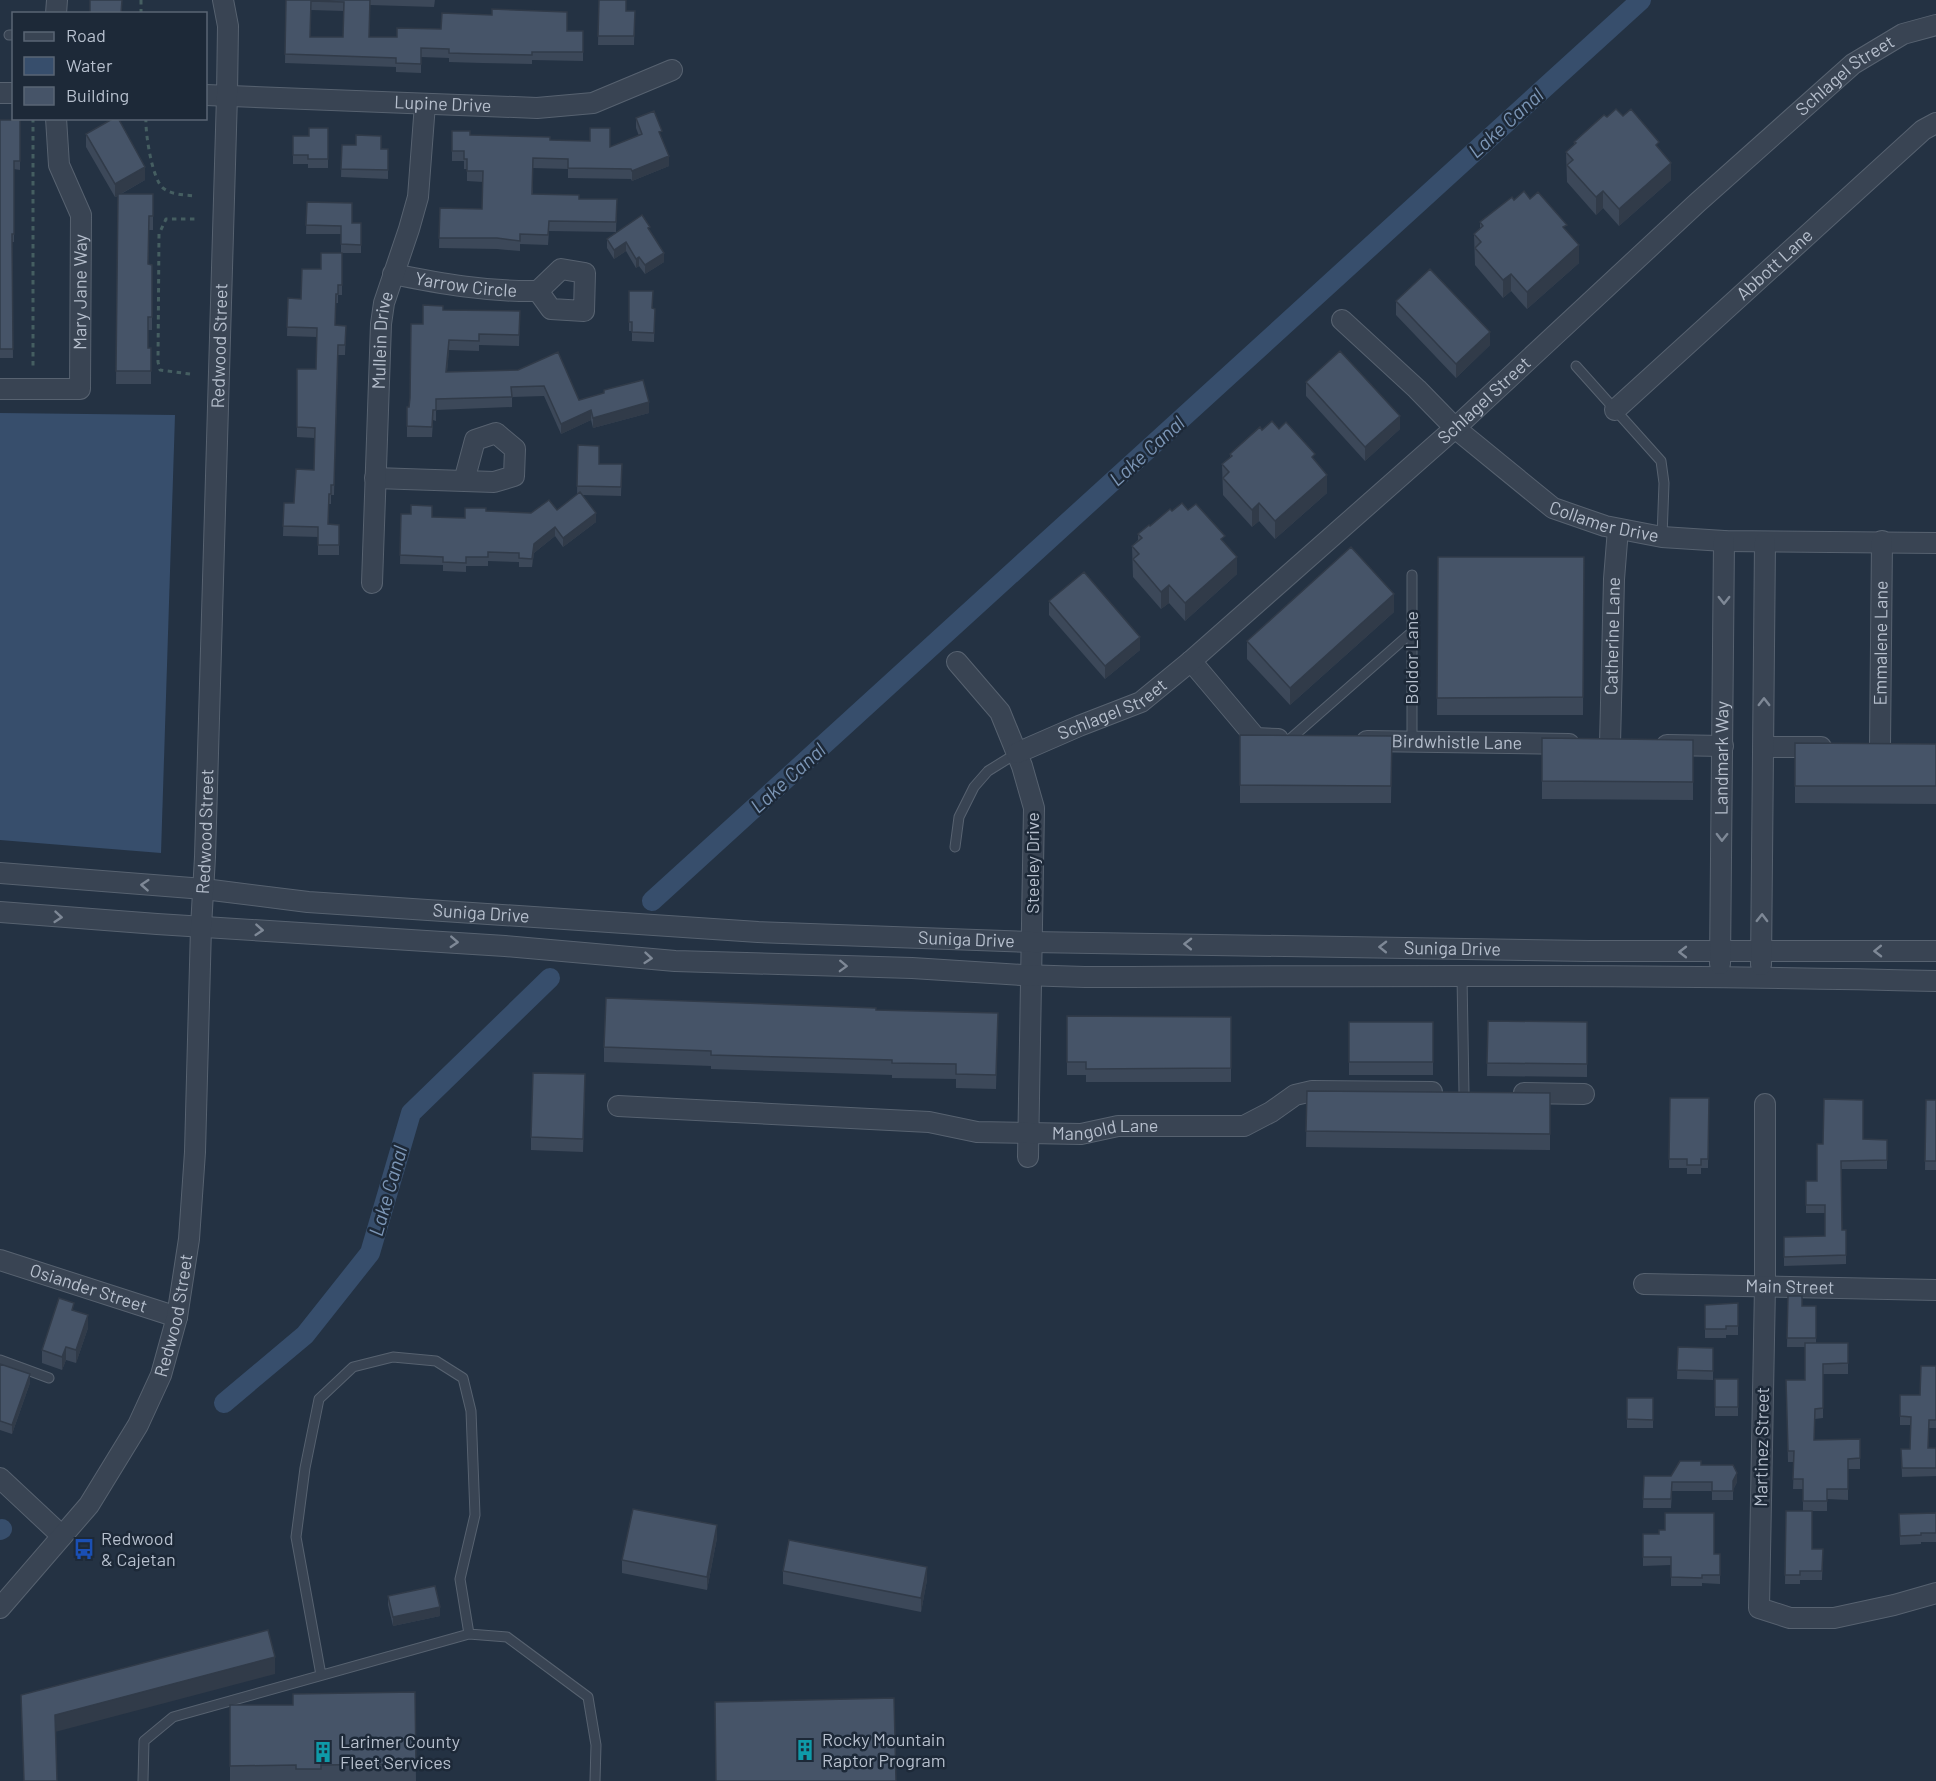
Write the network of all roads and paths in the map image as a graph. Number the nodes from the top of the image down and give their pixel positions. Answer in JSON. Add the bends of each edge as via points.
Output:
{"nodes":[{"id":1,"x":223,"y":0,"type":"edge"},
{"id":2,"x":1936,"y":25,"type":"edge"},
{"id":3,"x":672,"y":70,"type":"dead end"},
{"id":4,"x":207,"y":94,"type":"edge"},
{"id":5,"x":227,"y":95,"type":"junction"},
{"id":6,"x":425,"y":104,"type":"junction"},
{"id":7,"x":33,"y":120,"type":"edge"},
{"id":8,"x":56,"y":120,"type":"edge"},
{"id":9,"x":146,"y":120,"type":"edge"},
{"id":10,"x":1936,"y":123,"type":"edge"},
{"id":11,"x":196,"y":196,"type":"dead end"},
{"id":12,"x":195,"y":219,"type":"dead end"},
{"id":13,"x":393,"y":274,"type":"junction"},
{"id":14,"x":538,"y":291,"type":"dead end"},
{"id":15,"x":1342,"y":320,"type":"dead end"},
{"id":16,"x":1576,"y":366,"type":"dead end"},
{"id":17,"x":33,"y":367,"type":"dead end"},
{"id":18,"x":190,"y":374,"type":"dead end"},
{"id":19,"x":0,"y":389,"type":"edge"},
{"id":20,"x":1615,"y":410,"type":"junction"},
{"id":21,"x":1455,"y":428,"type":"junction"},
{"id":22,"x":375,"y":478,"type":"junction"},
{"id":23,"x":464,"y":481,"type":"dead end"},
{"id":24,"x":1618,"y":529,"type":"junction"},
{"id":25,"x":1662,"y":537,"type":"junction"},
{"id":26,"x":1724,"y":541,"type":"junction"},
{"id":27,"x":1765,"y":542,"type":"junction"},
{"id":28,"x":1882,"y":542,"type":"junction"},
{"id":29,"x":1936,"y":543,"type":"edge"},
{"id":30,"x":1412,"y":574,"type":"dead end"},
{"id":31,"x":372,"y":583,"type":"dead end"},
{"id":32,"x":1413,"y":632,"type":"junction"},
{"id":33,"x":1191,"y":661,"type":"junction"},
{"id":34,"x":957,"y":662,"type":"dead end"},
{"id":35,"x":1289,"y":740,"type":"junction"},
{"id":36,"x":1312,"y":740,"type":"edge"},
{"id":37,"x":1345,"y":741,"type":"edge"},
{"id":38,"x":1412,"y":741,"type":"junction"},
{"id":39,"x":1610,"y":744,"type":"junction"},
{"id":40,"x":1723,"y":746,"type":"junction"},
{"id":41,"x":1764,"y":747,"type":"junction"},
{"id":42,"x":1835,"y":747,"type":"edge"},
{"id":43,"x":1857,"y":747,"type":"edge"},
{"id":44,"x":1880,"y":747,"type":"junction"},
{"id":45,"x":1902,"y":747,"type":"edge"},
{"id":46,"x":1017,"y":753,"type":"junction"},
{"id":47,"x":955,"y":847,"type":"dead end"},
{"id":48,"x":0,"y":873,"type":"edge"},
{"id":49,"x":204,"y":889,"type":"junction"},
{"id":50,"x":0,"y":912,"type":"edge"},
{"id":51,"x":201,"y":927,"type":"junction"},
{"id":52,"x":1032,"y":942,"type":"junction"},
{"id":53,"x":1936,"y":951,"type":"edge"},
{"id":54,"x":1720,"y":952,"type":"junction"},
{"id":55,"x":1761,"y":952,"type":"junction"},
{"id":56,"x":1032,"y":975,"type":"junction"},
{"id":57,"x":1461,"y":976,"type":"junction"},
{"id":58,"x":1720,"y":976,"type":"junction"},
{"id":59,"x":1761,"y":977,"type":"junction"},
{"id":60,"x":1936,"y":981,"type":"edge"},
{"id":61,"x":1464,"y":1093,"type":"junction"},
{"id":62,"x":1485,"y":1093,"type":"edge"},
{"id":63,"x":1507,"y":1093,"type":"edge"},
{"id":64,"x":1584,"y":1094,"type":"dead end"},
{"id":65,"x":1765,"y":1104,"type":"dead end"},
{"id":66,"x":618,"y":1106,"type":"dead end"},
{"id":67,"x":1028,"y":1133,"type":"junction"},
{"id":68,"x":1028,"y":1157,"type":"dead end"},
{"id":69,"x":0,"y":1260,"type":"edge"},
{"id":70,"x":1644,"y":1284,"type":"dead end"},
{"id":71,"x":1765,"y":1286,"type":"junction"},
{"id":72,"x":1936,"y":1290,"type":"edge"},
{"id":73,"x":177,"y":1317,"type":"junction"},
{"id":74,"x":0,"y":1360,"type":"edge"},
{"id":75,"x":49,"y":1378,"type":"dead end"},
{"id":76,"x":0,"y":1478,"type":"edge"},
{"id":77,"x":63,"y":1536,"type":"junction"},
{"id":78,"x":1936,"y":1593,"type":"edge"},
{"id":79,"x":0,"y":1608,"type":"edge"},
{"id":80,"x":469,"y":1634,"type":"junction"},
{"id":81,"x":321,"y":1675,"type":"junction"},
{"id":82,"x":143,"y":1781,"type":"edge"},
{"id":83,"x":595,"y":1781,"type":"edge"}],
"edges":[{"from":1,"to":5,"type":"street","name":"Redwood Street","via":[[228,26]]},
{"from":2,"to":21,"type":"street","name":"Schlagel Street","via":[[1903,34],[1853,63]]},
{"from":3,"to":6,"type":"street","name":"Lupine Drive","via":[[593,103],[537,108]]},
{"from":4,"to":5,"type":"street","name":"Lupine Drive"},
{"from":5,"to":6,"type":"street","name":"Lupine Drive"},
{"from":5,"to":49,"type":"street","name":"Redwood Street"},
{"from":6,"to":13,"type":"street","name":"Mullein Drive","via":[[418,197]]},
{"from":7,"to":17,"type":"path"},
{"from":8,"to":19,"type":"street","name":"Mary Jane Way","via":[[59,165],[81,215],[80,390]]},
{"from":9,"to":11,"type":"path","via":[[156,178],[172,193]]},
{"from":10,"to":20,"type":"street","name":"Abbott Lane","via":[[1923,130]]},
{"from":12,"to":18,"type":"path","via":[[166,219],[159,234],[158,362],[165,372]]},
{"from":13,"to":14,"type":"street","name":"Yarrow Circle","via":[[459,287]]},
{"from":13,"to":22,"type":"street","name":"Mullein Drive","via":[[381,324]]},
{"from":15,"to":21,"type":"street","name":"Collamer Drive"},
{"from":16,"to":20,"type":"lane"},
{"from":20,"to":25,"type":"lane","via":[[1661,462]]},
{"from":21,"to":24,"type":"street","name":"Collamer Drive","via":[[1553,508]]},
{"from":21,"to":33,"type":"street","name":"Schlagel Street"},
{"from":22,"to":23,"type":"street"},
{"from":22,"to":31,"type":"street","name":"Mullein Drive"},
{"from":24,"to":25,"type":"street","name":"Collamer Drive"},
{"from":24,"to":39,"type":"street","name":"Catherine Lane"},
{"from":25,"to":26,"type":"street","name":"Collamer Drive"},
{"from":26,"to":27,"type":"street","name":"Collamer Drive"},
{"from":26,"to":40,"type":"street","name":"Landmark Way","one_way":true},
{"from":27,"to":28,"type":"street","name":"Collamer Drive"},
{"from":41,"to":27,"type":"street","one_way":true},
{"from":28,"to":29,"type":"street","name":"Collamer Drive"},
{"from":28,"to":44,"type":"street","name":"Emmalene Lane"},
{"from":30,"to":32,"type":"lane","name":"Boldor Lane"},
{"from":32,"to":35,"type":"lane"},
{"from":32,"to":38,"type":"lane","name":"Boldor Lane"},
{"from":33,"to":35,"type":"street","via":[[1257,738]]},
{"from":33,"to":46,"type":"street","name":"Schlagel Street","via":[[1141,702]]},
{"from":34,"to":46,"type":"street","name":"Steeley Drive","via":[[1000,712]]},
{"from":35,"to":36,"type":"street"},
{"from":37,"to":38,"type":"street","name":"Birdwhistle Lane"},
{"from":38,"to":39,"type":"street","name":"Birdwhistle Lane"},
{"from":39,"to":40,"type":"street","name":"Birdwhistle Lane"},
{"from":40,"to":54,"type":"street","name":"Landmark Way","one_way":true},
{"from":41,"to":42,"type":"street"},
{"from":55,"to":41,"type":"street","one_way":true},
{"from":43,"to":44,"type":"street"},
{"from":44,"to":45,"type":"street"},
{"from":46,"to":47,"type":"lane","via":[[988,771],[974,787],[959,817]]},
{"from":46,"to":52,"type":"street","name":"Steeley Drive","via":[[1034,808]]},
{"from":49,"to":48,"type":"street","name":"Suniga Drive","one_way":true},
{"from":49,"to":51,"type":"street","name":"Redwood Street"},
{"from":49,"to":52,"type":"street","name":"Suniga Drive","via":[[308,902],[758,932]]},
{"from":50,"to":51,"type":"street","name":"Suniga Drive","one_way":true},
{"from":51,"to":56,"type":"street","name":"Suniga Drive","one_way":true,"via":[[675,961]]},
{"from":51,"to":73,"type":"street","name":"Redwood Street","via":[[195,1152],[189,1239]]},
{"from":54,"to":52,"type":"street","name":"Suniga Drive","one_way":true},
{"from":52,"to":56,"type":"street","name":"Steeley Drive"},
{"from":53,"to":55,"type":"street","name":"Suniga Drive","one_way":true},
{"from":54,"to":55,"type":"street","name":"Suniga Drive"},
{"from":54,"to":58,"type":"street","name":"Landmark Way"},
{"from":55,"to":59,"type":"street"},
{"from":56,"to":57,"type":"street","name":"Suniga Drive"},
{"from":56,"to":67,"type":"street","name":"Steeley Drive"},
{"from":57,"to":58,"type":"street","name":"Suniga Drive"},
{"from":57,"to":61,"type":"lane"},
{"from":58,"to":59,"type":"street","name":"Suniga Drive"},
{"from":59,"to":60,"type":"street","name":"Suniga Drive"},
{"from":61,"to":62,"type":"street","name":"Mangold Lane"},
{"from":61,"to":67,"type":"street","name":"Mangold Lane","via":[[1312,1091],[1295,1095],[1244,1126],[1118,1126],[1081,1134]]},
{"from":63,"to":64,"type":"street"},
{"from":65,"to":71,"type":"street","name":"Martinez Street"},
{"from":66,"to":67,"type":"street","name":"Mangold Lane","via":[[929,1122],[977,1132]]},
{"from":67,"to":68,"type":"street","name":"Steeley Drive"},
{"from":69,"to":73,"type":"street","name":"Osiander Street"},
{"from":70,"to":71,"type":"street","name":"Main Street"},
{"from":71,"to":72,"type":"street","name":"Main Street"},
{"from":71,"to":78,"type":"street","name":"Martinez Street","via":[[1759,1608],[1790,1618],[1834,1618]]},
{"from":73,"to":77,"type":"street","name":"Redwood Street","via":[[161,1375],[138,1425],[89,1505]]},
{"from":74,"to":75,"type":"lane"},
{"from":76,"to":77,"type":"street"},
{"from":77,"to":79,"type":"street","name":"Redwood Street"},
{"from":80,"to":81,"type":"lane"},
{"from":80,"to":81,"type":"lane","via":[[460,1579],[475,1515],[471,1411],[464,1378],[436,1361],[393,1357],[353,1367],[319,1399],[296,1538]]},
{"from":80,"to":83,"type":"lane","via":[[507,1637],[588,1697],[596,1746]]},
{"from":81,"to":82,"type":"lane","via":[[173,1717],[144,1741]]}]}
